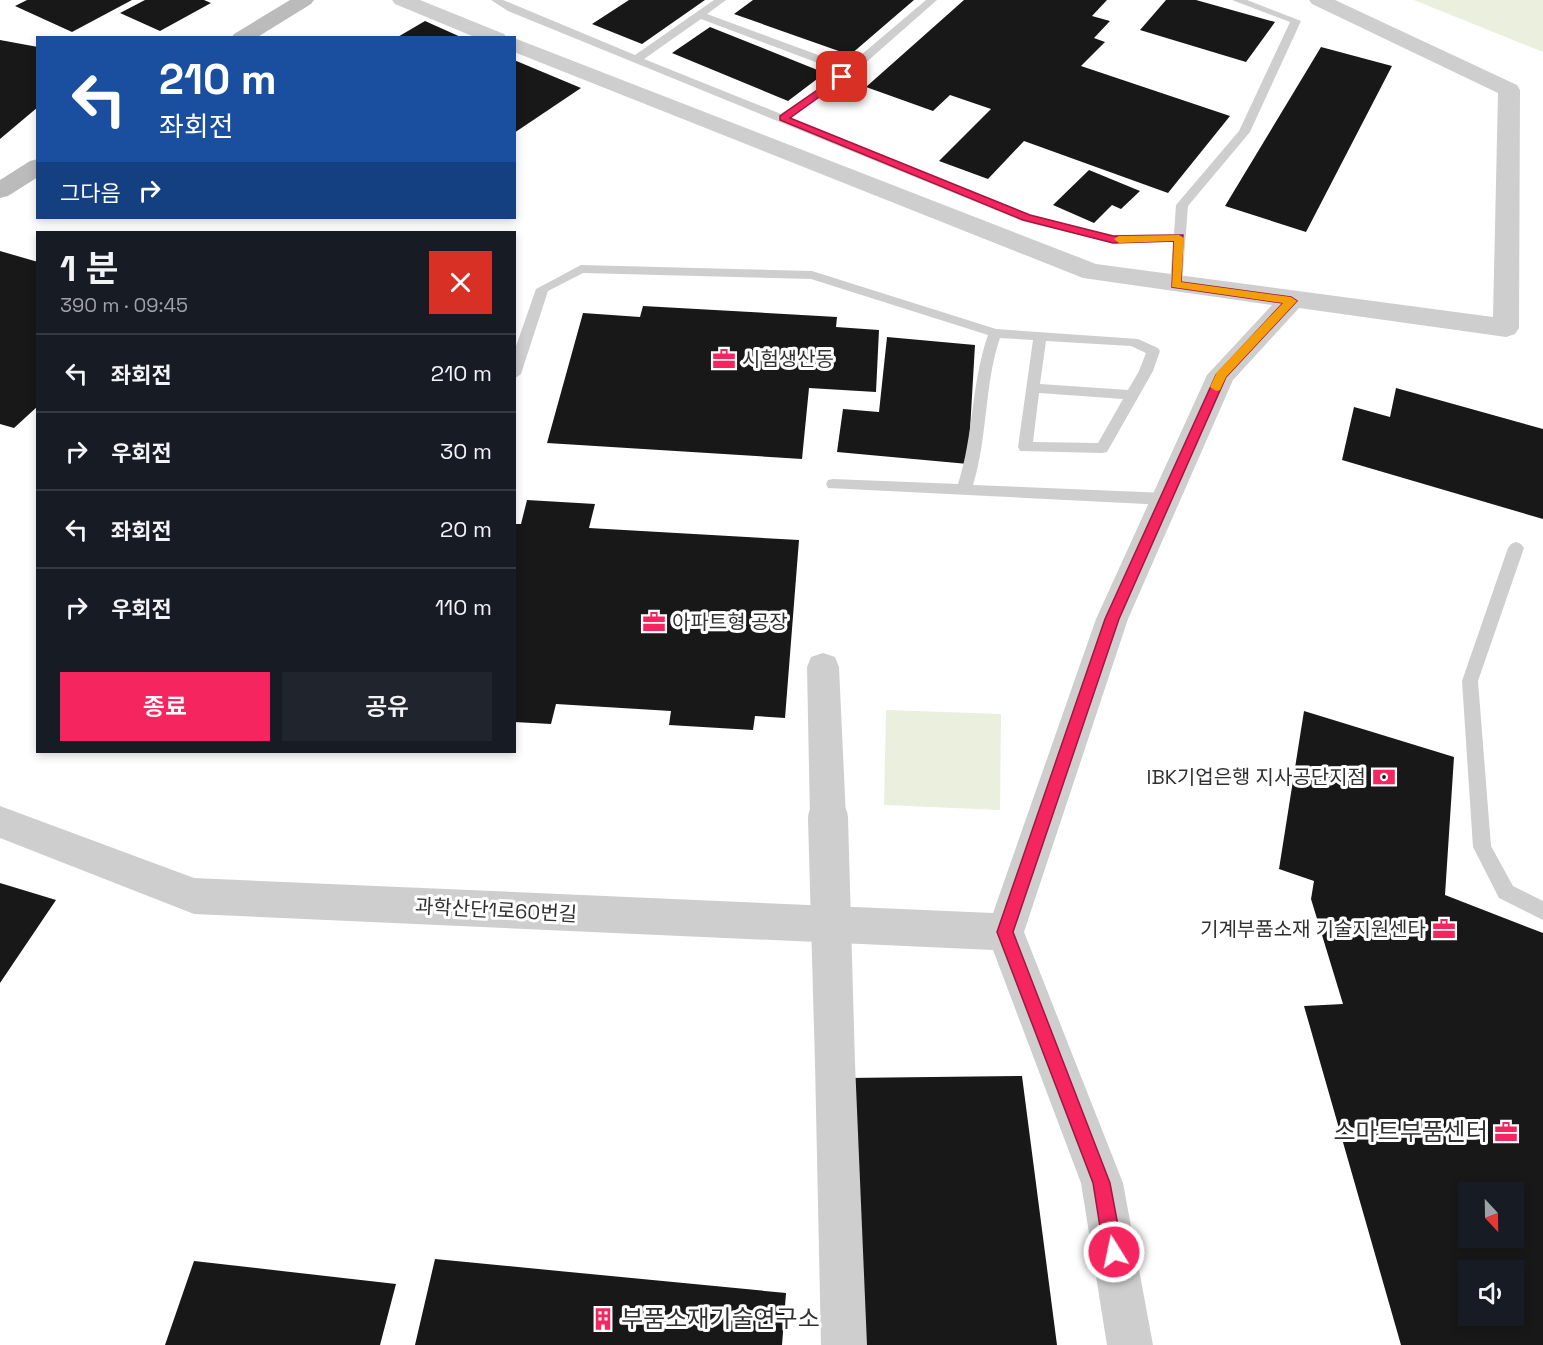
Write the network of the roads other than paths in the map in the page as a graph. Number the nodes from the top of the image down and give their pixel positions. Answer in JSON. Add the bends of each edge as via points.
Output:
{"nodes":[{"id":1,"x":304,"y":0,"type":"edge"},
{"id":2,"x":402,"y":0,"type":"edge"},
{"id":3,"x":496,"y":0,"type":"edge"},
{"id":4,"x":721,"y":0,"type":"edge"},
{"id":5,"x":932,"y":0,"type":"edge"},
{"id":6,"x":1237,"y":0,"type":"edge"},
{"id":7,"x":1319,"y":0,"type":"edge"},
{"id":8,"x":700,"y":15,"type":"junction"},
{"id":9,"x":244,"y":36,"type":"edge"},
{"id":10,"x":492,"y":36,"type":"edge"},
{"id":11,"x":516,"y":45,"type":"edge"},
{"id":12,"x":635,"y":60,"type":"junction"},
{"id":13,"x":850,"y":71,"type":"junction"},
{"id":14,"x":783,"y":118,"type":"junction"},
{"id":15,"x":36,"y":167,"type":"edge"},
{"id":16,"x":0,"y":191,"type":"edge"},
{"id":17,"x":1179,"y":238,"type":"junction"},
{"id":18,"x":1176,"y":284,"type":"junction"},
{"id":19,"x":1291,"y":301,"type":"junction"},
{"id":20,"x":995,"y":333,"type":"junction"},
{"id":21,"x":1040,"y":335,"type":"junction"},
{"id":22,"x":516,"y":368,"type":"edge"},
{"id":23,"x":1033,"y":388,"type":"junction"},
{"id":24,"x":1132,"y":395,"type":"junction"},
{"id":25,"x":833,"y":484,"type":"dead end"},
{"id":26,"x":964,"y":490,"type":"junction"},
{"id":27,"x":1166,"y":499,"type":"junction"},
{"id":28,"x":1516,"y":548,"type":"dead end"},
{"id":29,"x":823,"y":667,"type":"dead end"},
{"id":30,"x":0,"y":822,"type":"edge"},
{"id":31,"x":1543,"y":911,"type":"edge"},
{"id":32,"x":1005,"y":932,"type":"junction"},
{"id":33,"x":844,"y":1345,"type":"edge"},
{"id":34,"x":1130,"y":1345,"type":"edge"}],
"edges":[{"from":1,"to":9,"type":"main road"},
{"from":2,"to":10,"type":"street"},
{"from":3,"to":12,"type":"lane"},
{"from":4,"to":8,"type":"lane"},
{"from":5,"to":13,"type":"lane"},
{"from":6,"to":17,"type":"lane","via":[[1296,21],[1244,132],[1182,205]]},
{"from":7,"to":19,"type":"street","via":[[1509,90],[1506,328]]},
{"from":8,"to":12,"type":"lane"},
{"from":8,"to":13,"type":"lane"},
{"from":11,"to":18,"type":"street","via":[[1092,272]]},
{"from":12,"to":14,"type":"lane"},
{"from":13,"to":14,"type":"lane"},
{"from":14,"to":17,"type":"lane","via":[[1026,218],[1113,240]]},
{"from":15,"to":16,"type":"main road"},
{"from":17,"to":18,"type":"lane"},
{"from":18,"to":19,"type":"street"},
{"from":19,"to":27,"type":"street","via":[[1221,375]]},
{"from":20,"to":21,"type":"lane"},
{"from":20,"to":22,"type":"lane","via":[[812,275],[580,269],[542,289]]},
{"from":20,"to":26,"type":"lane","via":[[986,359],[974,458]]},
{"from":21,"to":23,"type":"lane"},
{"from":21,"to":24,"type":"lane","via":[[1133,342],[1153,351]]},
{"from":23,"to":24,"type":"lane"},
{"from":23,"to":24,"type":"lane","via":[[1025,447],[1102,448]]},
{"from":25,"to":26,"type":"lane"},
{"from":26,"to":27,"type":"lane"},
{"from":27,"to":32,"type":"street","via":[[1112,619]]},
{"from":28,"to":31,"type":"lane","via":[[1470,681],[1482,847],[1506,892]]},
{"from":29,"to":33,"type":"street","bridge":true},
{"from":30,"to":32,"type":"street","name":"과학산단1로60번길","via":[[194,896]]},
{"from":32,"to":34,"type":"street","via":[[1102,1183]]}]}
